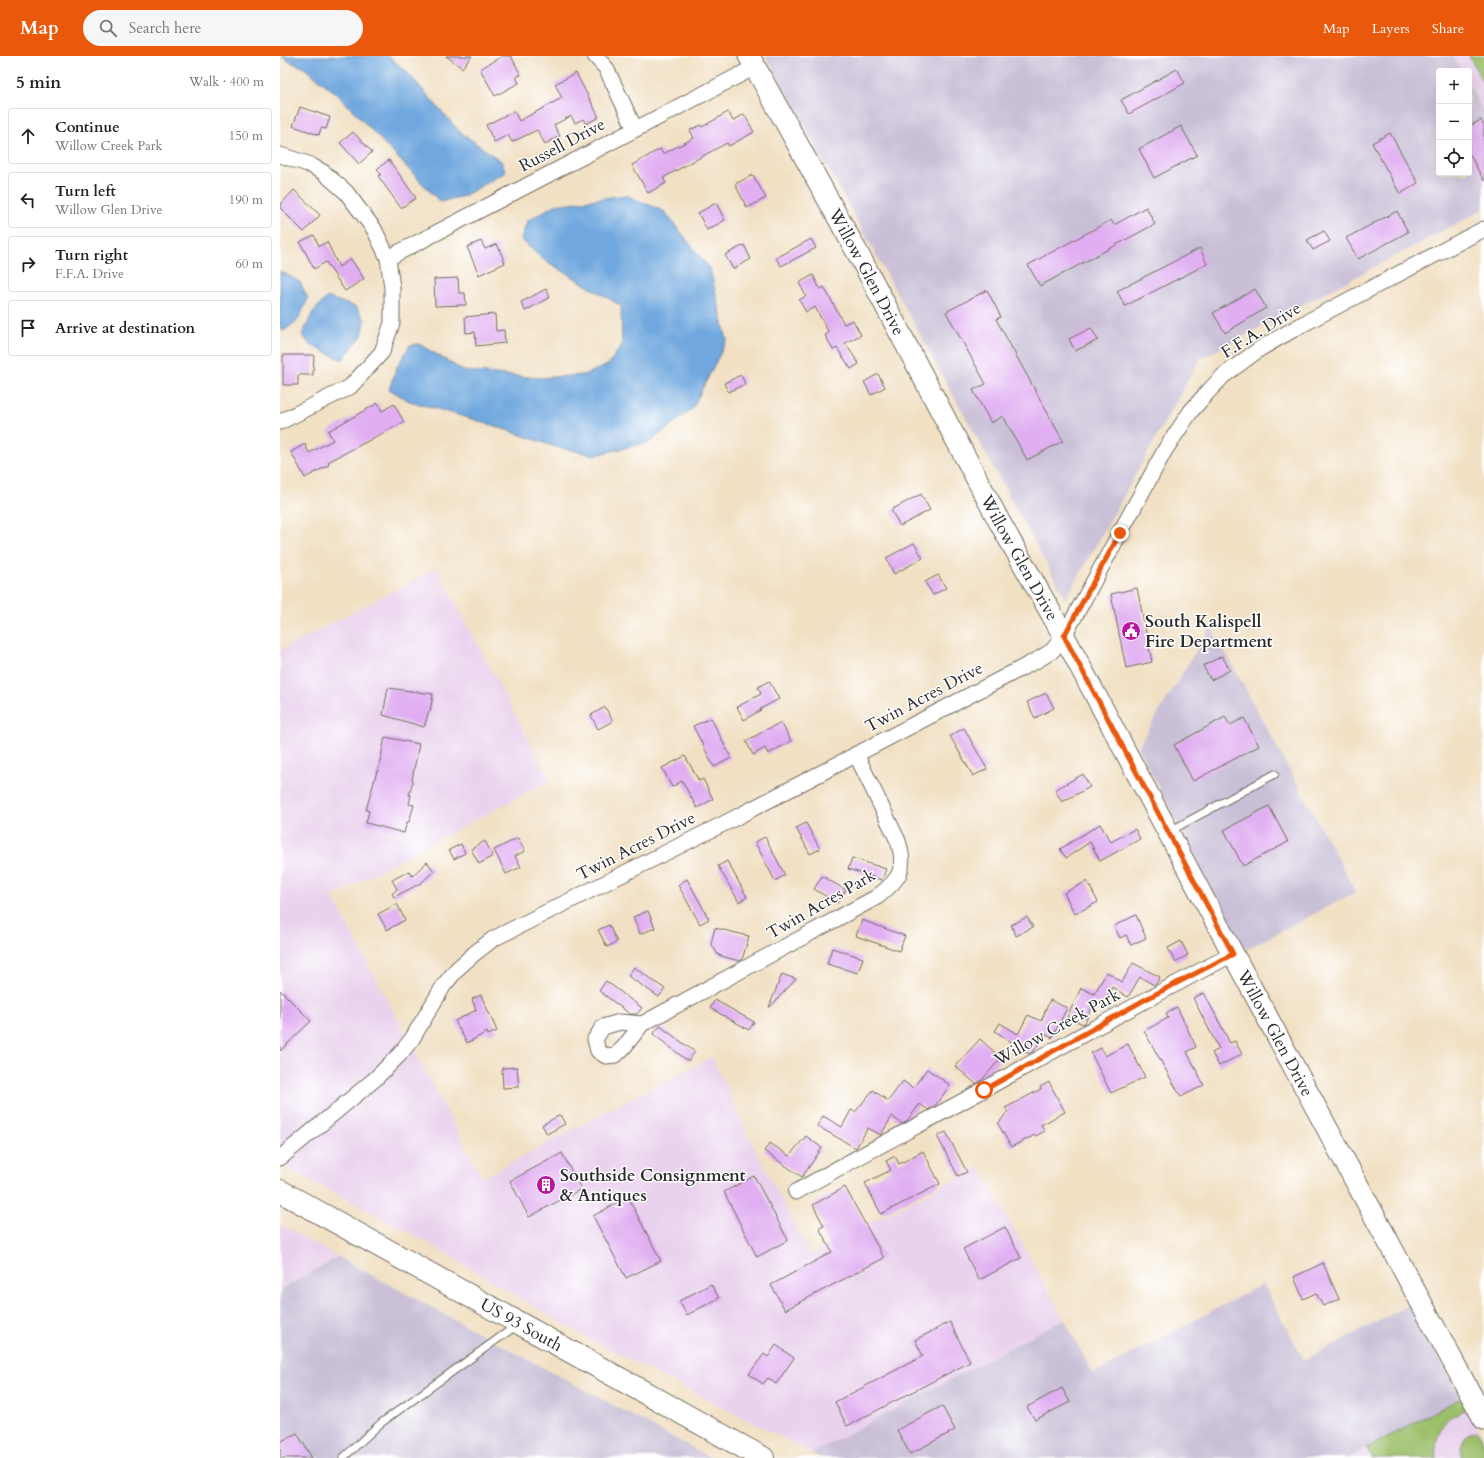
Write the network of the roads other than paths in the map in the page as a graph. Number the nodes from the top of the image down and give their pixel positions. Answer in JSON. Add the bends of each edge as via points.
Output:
{"nodes":[{"id":1,"x":595,"y":56,"type":"edge"},
{"id":2,"x":752,"y":61,"type":"edge"},
{"id":3,"x":635,"y":129,"type":"junction"},
{"id":4,"x":280,"y":155,"type":"edge"},
{"id":5,"x":1484,"y":229,"type":"edge"},
{"id":6,"x":388,"y":258,"type":"junction"},
{"id":7,"x":280,"y":422,"type":"edge"},
{"id":8,"x":1064,"y":636,"type":"junction"},
{"id":9,"x":856,"y":754,"type":"junction"},
{"id":10,"x":1275,"y":774,"type":"dead end"},
{"id":11,"x":1168,"y":832,"type":"junction"},
{"id":12,"x":1233,"y":954,"type":"junction"},
{"id":13,"x":642,"y":1024,"type":"dead end"},
{"id":14,"x":280,"y":1158,"type":"edge"},
{"id":15,"x":280,"y":1191,"type":"edge"},
{"id":16,"x":796,"y":1192,"type":"dead end"},
{"id":17,"x":520,"y":1323,"type":"junction"},
{"id":18,"x":1479,"y":1395,"type":"edge"},
{"id":19,"x":1484,"y":1418,"type":"edge"},
{"id":20,"x":343,"y":1458,"type":"edge"},
{"id":21,"x":762,"y":1458,"type":"edge"}],
"edges":[{"from":1,"to":3,"type":"street","via":[[606,68]]},
{"from":2,"to":3,"type":"street","name":"Russell Drive"},
{"from":2,"to":8,"type":"main road","name":"Willow Glen Drive","via":[[999,521]]},
{"from":3,"to":6,"type":"street","name":"Russell Drive"},
{"from":4,"to":6,"type":"street","via":[[308,164],[335,181],[374,229]]},
{"from":5,"to":8,"type":"street","name":"F.F.A. Drive","via":[[1262,348],[1206,393],[1165,450]]},
{"from":6,"to":7,"type":"street","via":[[392,288],[392,323],[382,352],[350,387]]},
{"from":8,"to":9,"type":"street","name":"Twin Acres Drive","via":[[1052,651],[1039,659]]},
{"from":8,"to":11,"type":"main road","name":"Willow Glen Drive"},
{"from":9,"to":13,"type":"street","name":"Twin Acres Park","via":[[900,846],[902,866],[896,880],[877,897]]},
{"from":9,"to":14,"type":"street","name":"Twin Acres Drive","via":[[493,939],[458,968],[444,985],[412,1039],[400,1054],[375,1079]]},
{"from":10,"to":11,"type":"lane"},
{"from":11,"to":12,"type":"main road","name":"Willow Glen Drive"},
{"from":12,"to":16,"type":"street","name":"Willow Creek Park","via":[[1146,999]]},
{"from":12,"to":18,"type":"main road","name":"Willow Glen Drive"},
{"from":15,"to":17,"type":"main road","name":"US 93 South"},
{"from":17,"to":20,"type":"lane","via":[[380,1422]]},
{"from":17,"to":21,"type":"main road","name":"US 93 South"},
{"from":18,"to":19,"type":"main road","name":"Willow Glen Drive"}]}
